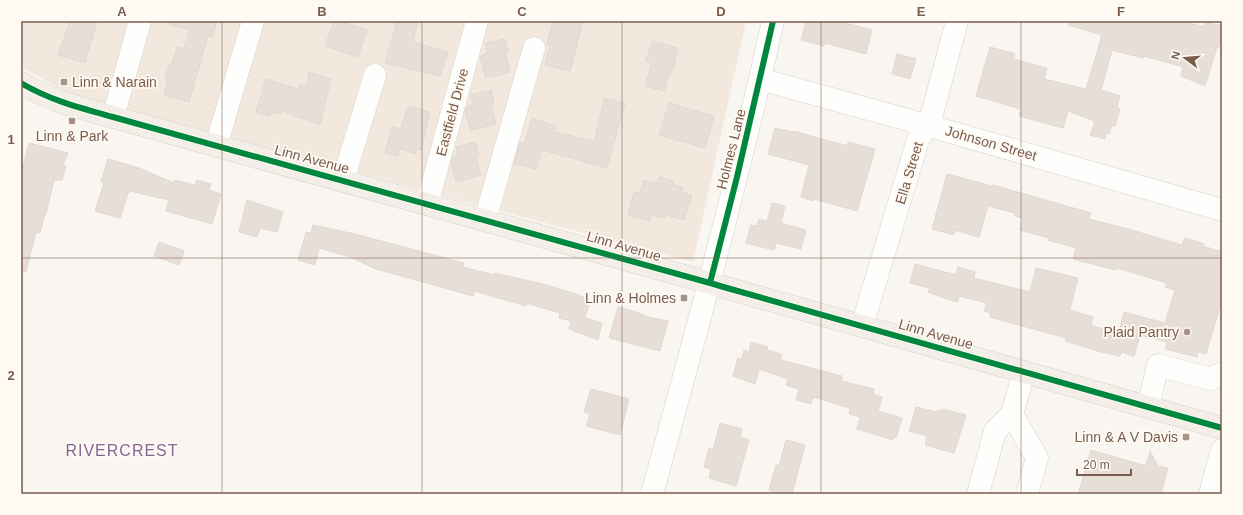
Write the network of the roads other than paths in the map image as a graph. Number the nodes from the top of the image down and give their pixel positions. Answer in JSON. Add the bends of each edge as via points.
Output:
{"nodes":[{"id":1,"x":140,"y":21,"type":"edge"},
{"id":2,"x":253,"y":21,"type":"edge"},
{"id":3,"x":477,"y":21,"type":"edge"},
{"id":4,"x":773,"y":21,"type":"edge"},
{"id":5,"x":958,"y":21,"type":"edge"},
{"id":6,"x":534,"y":48,"type":"dead end"},
{"id":7,"x":375,"y":75,"type":"dead end"},
{"id":8,"x":760,"y":79,"type":"junction"},
{"id":9,"x":21,"y":83,"type":"edge"},
{"id":10,"x":113,"y":117,"type":"junction"},
{"id":11,"x":926,"y":125,"type":"junction"},
{"id":12,"x":216,"y":146,"type":"junction"},
{"id":13,"x":343,"y":180,"type":"junction"},
{"id":14,"x":427,"y":204,"type":"junction"},
{"id":15,"x":1222,"y":210,"type":"edge"},
{"id":16,"x":486,"y":220,"type":"junction"},
{"id":17,"x":710,"y":283,"type":"junction"},
{"id":18,"x":862,"y":326,"type":"junction"},
{"id":19,"x":1024,"y":372,"type":"junction"},
{"id":20,"x":1222,"y":372,"type":"edge"},
{"id":21,"x":1148,"y":407,"type":"junction"},
{"id":22,"x":1012,"y":414,"type":"junction"},
{"id":23,"x":1222,"y":428,"type":"edge"},
{"id":24,"x":1222,"y":450,"type":"edge"},
{"id":25,"x":652,"y":494,"type":"edge"},
{"id":26,"x":978,"y":494,"type":"edge"},
{"id":27,"x":1027,"y":494,"type":"edge"},
{"id":28,"x":1210,"y":494,"type":"edge"}],
"edges":[{"from":1,"to":10,"type":"street"},
{"from":2,"to":12,"type":"street"},
{"from":3,"to":14,"type":"street","name":"Eastfield Drive"},
{"from":4,"to":8,"type":"street","name":"Holmes Lane"},
{"from":5,"to":11,"type":"street","name":"Ella Street","via":[[932,114]]},
{"from":6,"to":16,"type":"street"},
{"from":7,"to":13,"type":"street"},
{"from":8,"to":11,"type":"street","name":"Johnson Street"},
{"from":8,"to":17,"type":"street","name":"Holmes Lane"},
{"from":9,"to":10,"type":"main road","name":"Linn Avenue","via":[[59,101]]},
{"from":10,"to":12,"type":"main road","name":"Linn Avenue"},
{"from":11,"to":15,"type":"street","name":"Johnson Street"},
{"from":11,"to":18,"type":"street","name":"Ella Street","via":[[918,140]]},
{"from":12,"to":13,"type":"main road","name":"Linn Avenue"},
{"from":13,"to":14,"type":"main road","name":"Linn Avenue"},
{"from":14,"to":16,"type":"main road","name":"Linn Avenue"},
{"from":16,"to":17,"type":"main road","name":"Linn Avenue"},
{"from":17,"to":18,"type":"main road","name":"Linn Avenue"},
{"from":17,"to":25,"type":"street","name":"Holmes Lane"},
{"from":18,"to":19,"type":"main road","name":"Linn Avenue"},
{"from":19,"to":21,"type":"main road","name":"Linn Avenue"},
{"from":19,"to":22,"type":"street"},
{"from":20,"to":21,"type":"street","via":[[1211,379],[1158,364]]},
{"from":21,"to":23,"type":"main road","name":"Linn Avenue"},
{"from":22,"to":26,"type":"street","via":[[995,431]]},
{"from":22,"to":27,"type":"street","via":[[1037,458]]},
{"from":24,"to":28,"type":"street"}]}
